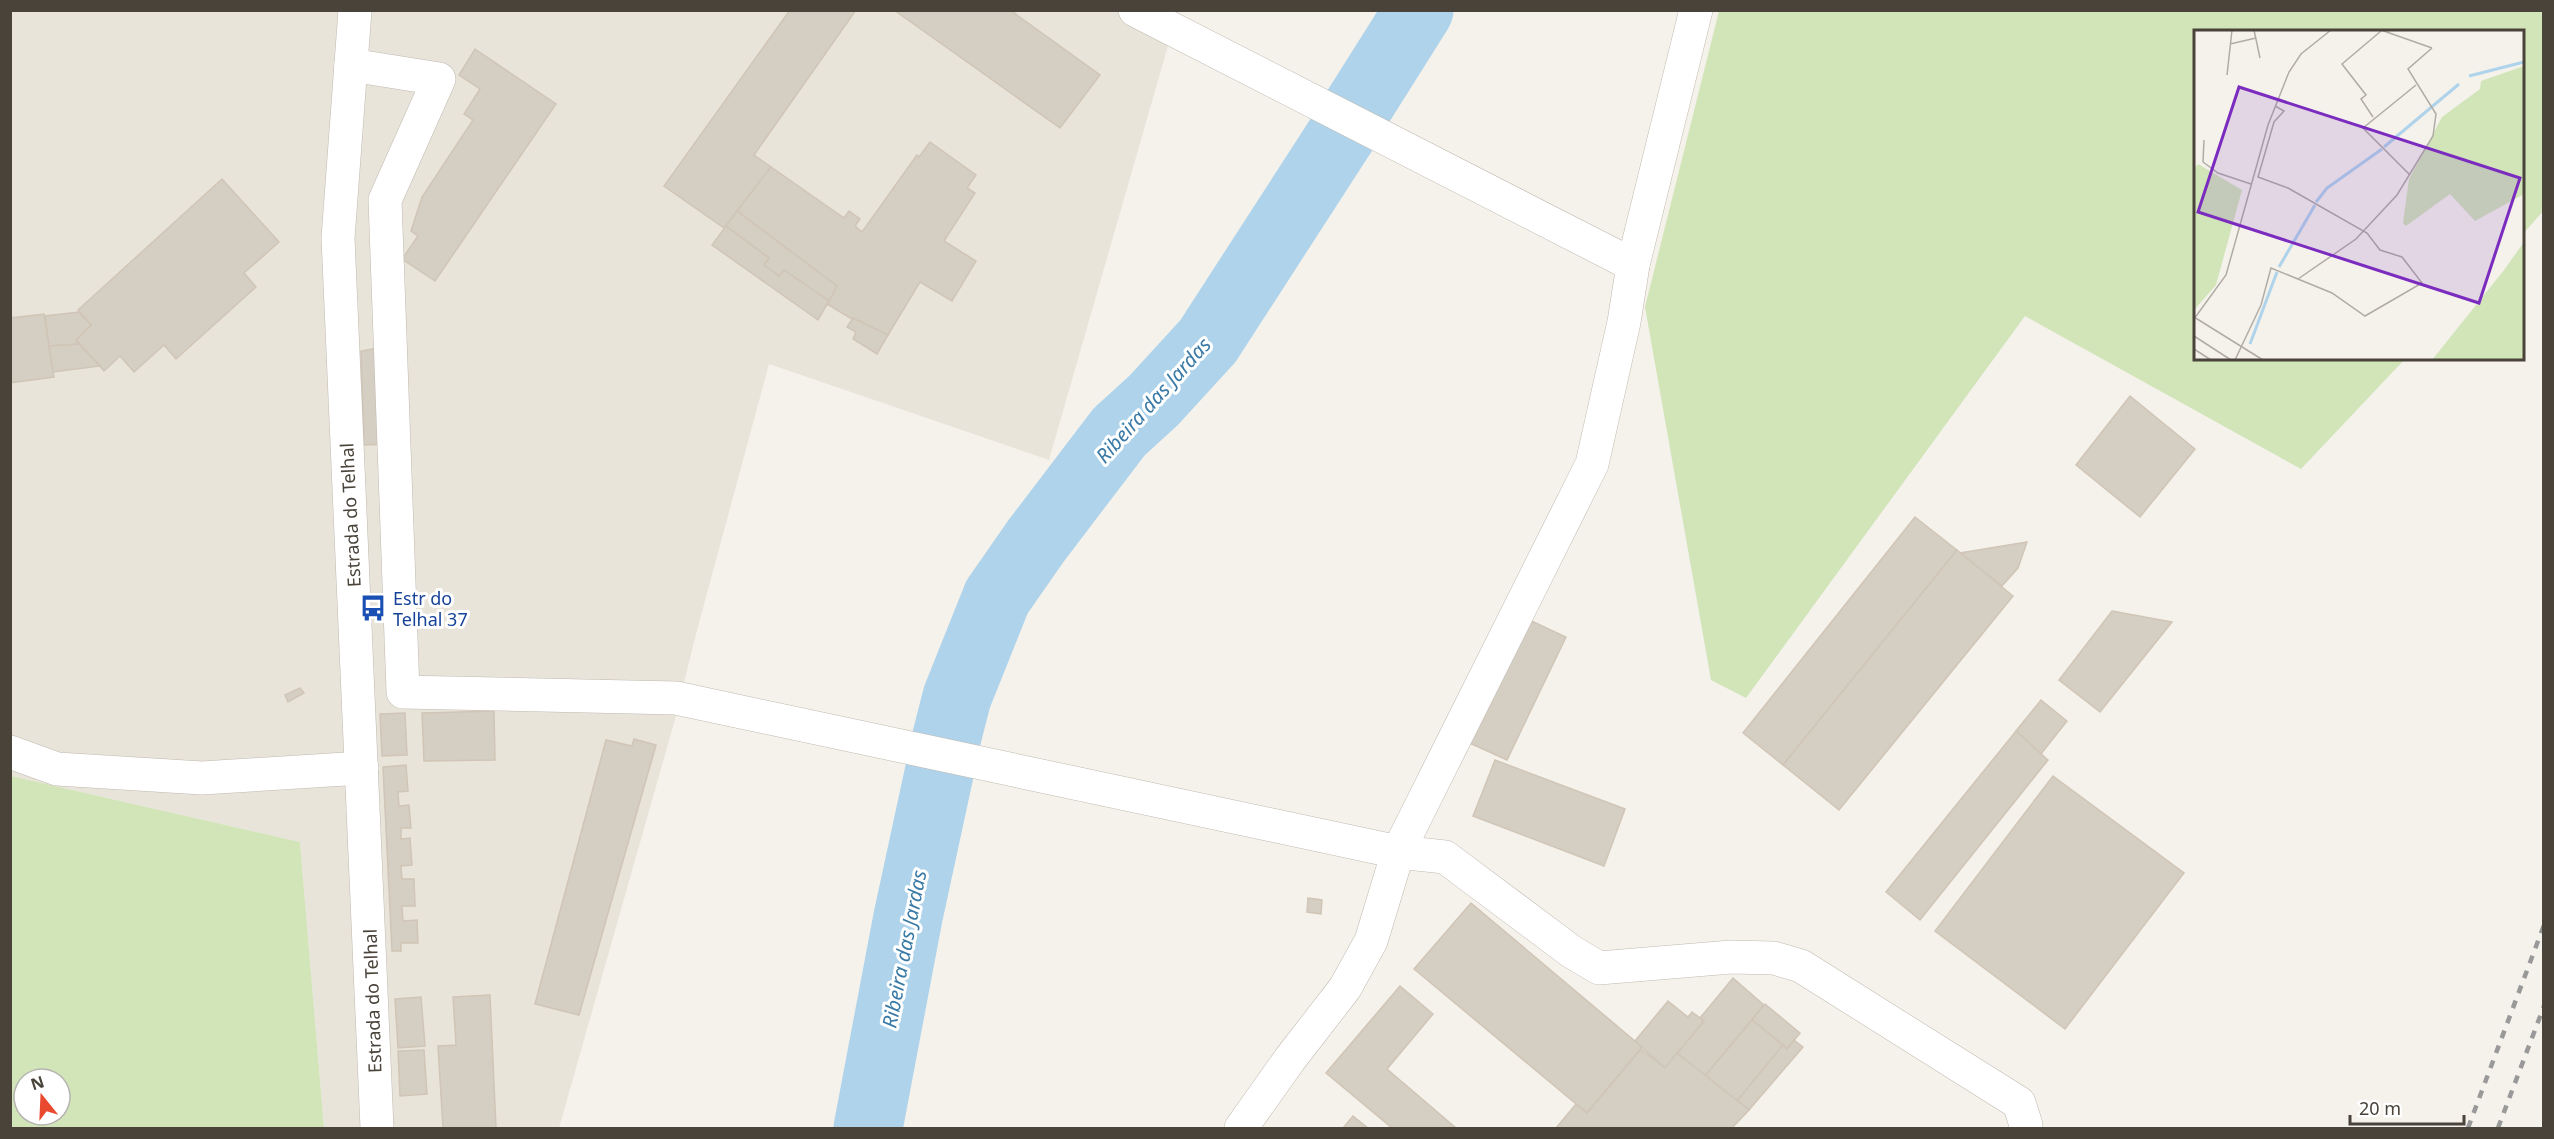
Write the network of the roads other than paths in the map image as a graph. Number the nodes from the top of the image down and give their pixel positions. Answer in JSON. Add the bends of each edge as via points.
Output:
{"nodes":[{"id":1,"x":355,"y":10,"type":"edge"},
{"id":2,"x":1135,"y":10,"type":"edge"},
{"id":3,"x":1696,"y":10,"type":"edge"},
{"id":4,"x":351,"y":65,"type":"junction"},
{"id":5,"x":1633,"y":265,"type":"junction"},
{"id":6,"x":10,"y":752,"type":"edge"},
{"id":7,"x":362,"y":768,"type":"junction"},
{"id":8,"x":1398,"y":852,"type":"junction"},
{"id":9,"x":377,"y":1128,"type":"edge"},
{"id":10,"x":1241,"y":1128,"type":"edge"},
{"id":11,"x":2025,"y":1128,"type":"edge"}],
"edges":[{"from":1,"to":4,"type":"street","name":"Estrada do Telhal"},
{"from":2,"to":5,"type":"street"},
{"from":3,"to":5,"type":"street"},
{"from":4,"to":7,"type":"street","name":"Estrada do Telhal","via":[[338,238]]},
{"from":4,"to":8,"type":"street","via":[[439,79],[385,200],[403,692],[676,698]]},
{"from":5,"to":8,"type":"street","via":[[1592,464]]},
{"from":6,"to":7,"type":"street","via":[[57,769],[202,778]]},
{"from":7,"to":9,"type":"street","name":"Estrada do Telhal"},
{"from":8,"to":10,"type":"street","via":[[1371,940],[1345,988]]},
{"from":8,"to":11,"type":"street","via":[[1444,857],[1599,968],[1731,957],[1774,958],[1801,966],[2019,1103]]}]}
